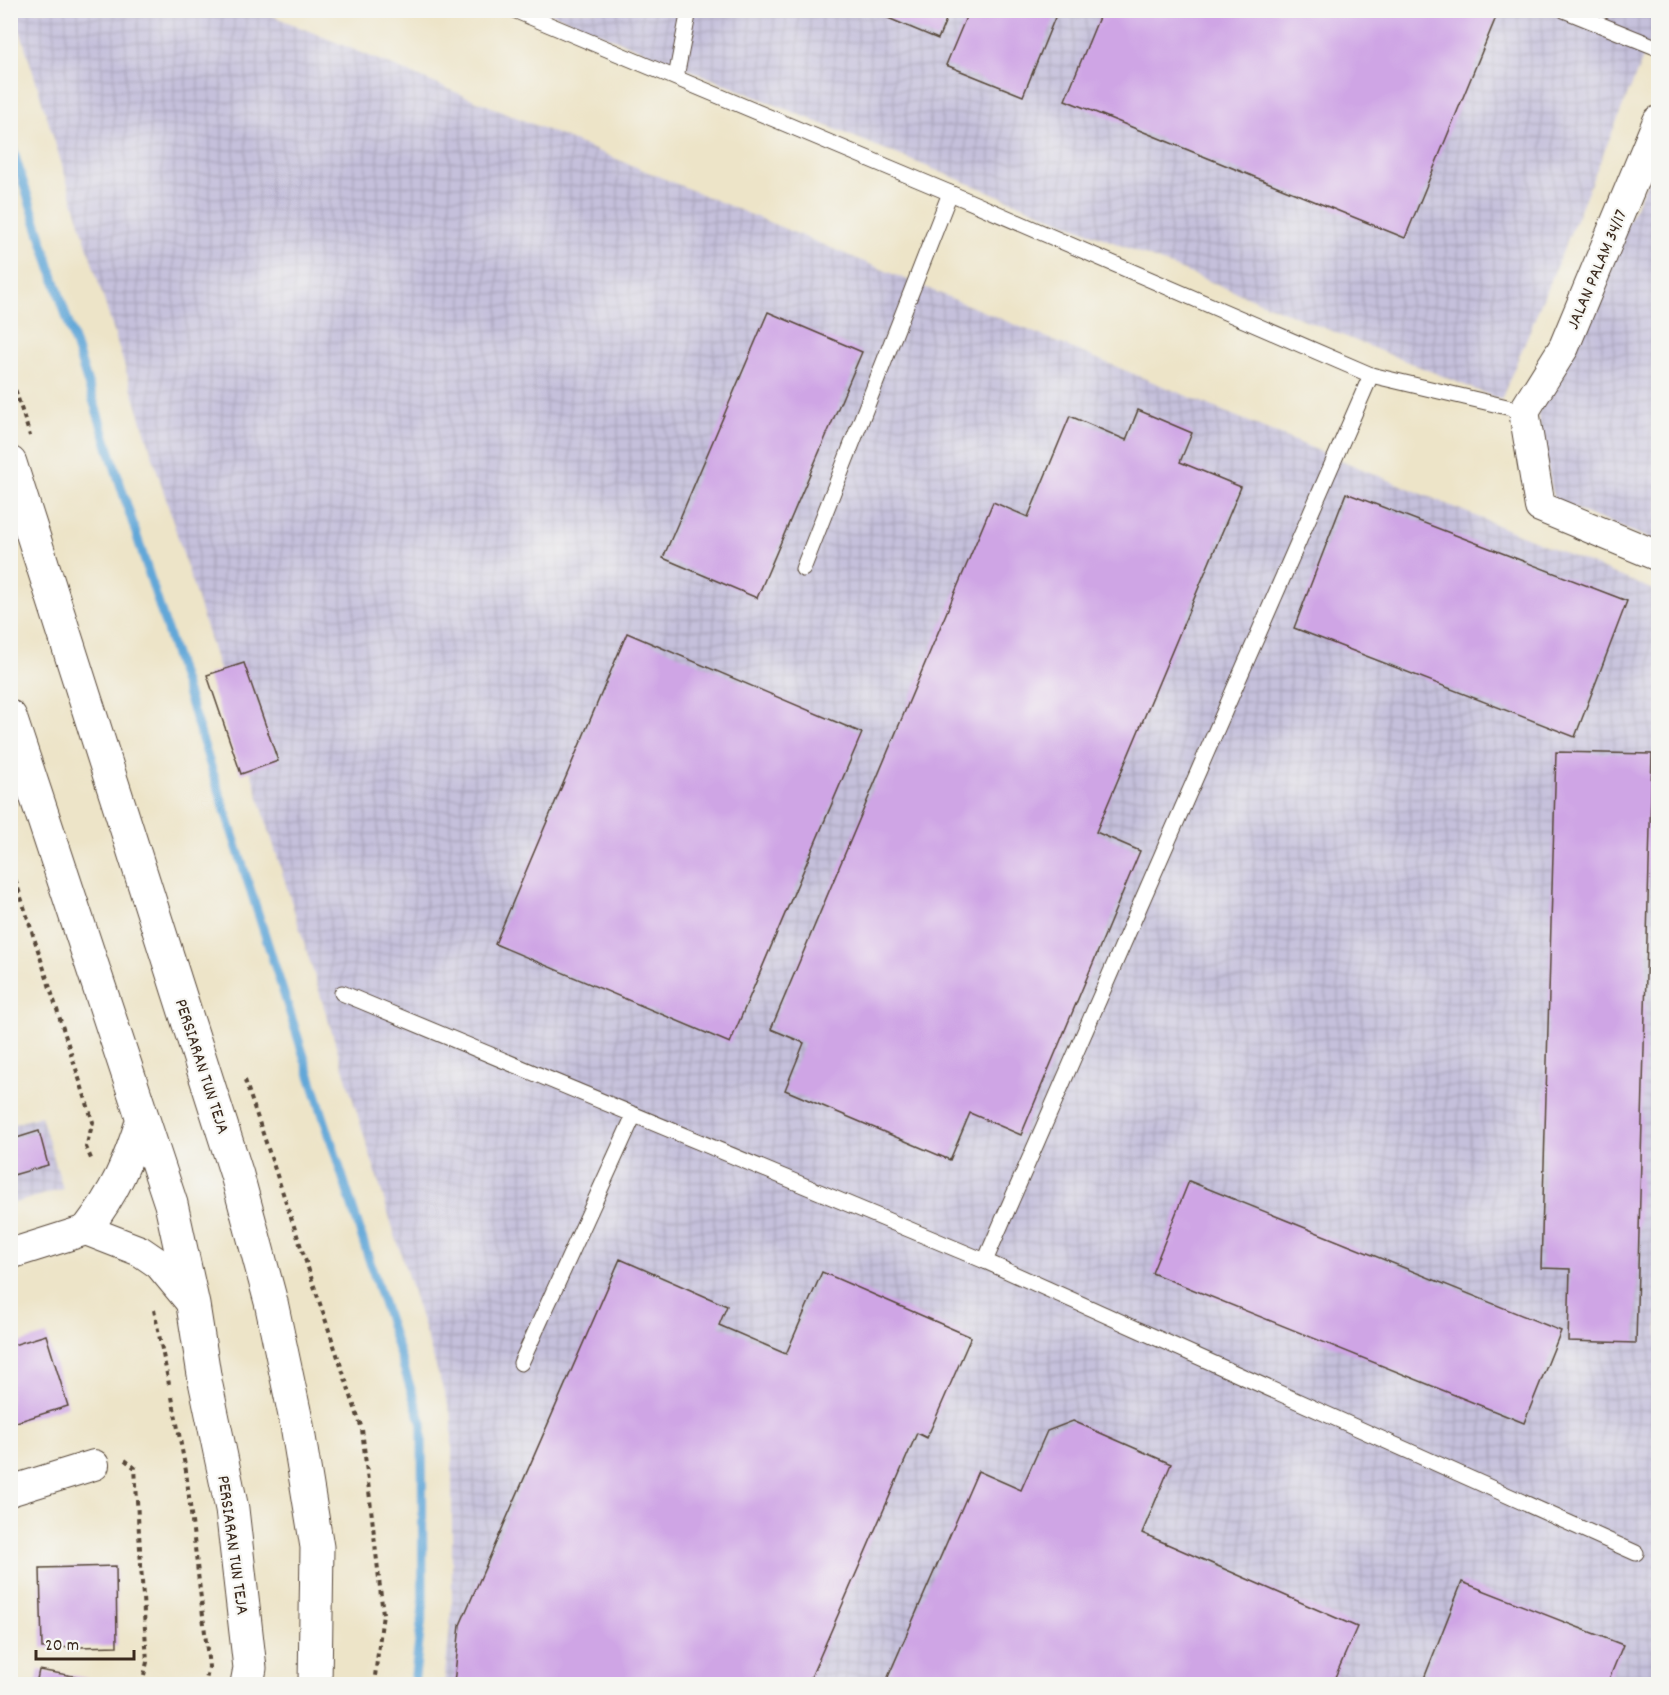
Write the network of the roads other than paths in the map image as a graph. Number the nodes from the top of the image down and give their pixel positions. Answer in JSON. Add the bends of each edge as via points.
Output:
{"nodes":[{"id":1,"x":514,"y":10,"type":"edge"},
{"id":2,"x":689,"y":10,"type":"edge"},
{"id":3,"x":1564,"y":10,"type":"edge"},
{"id":4,"x":1659,"y":48,"type":"edge"},
{"id":5,"x":676,"y":77,"type":"junction"},
{"id":6,"x":1659,"y":121,"type":"edge"},
{"id":7,"x":950,"y":193,"type":"junction"},
{"id":8,"x":1371,"y":375,"type":"junction"},
{"id":9,"x":1524,"y":411,"type":"junction"},
{"id":10,"x":10,"y":463,"type":"edge"},
{"id":11,"x":1659,"y":556,"type":"edge"},
{"id":12,"x":802,"y":568,"type":"dead end"},
{"id":13,"x":10,"y":717,"type":"edge"},
{"id":14,"x":342,"y":993,"type":"dead end"},
{"id":15,"x":634,"y":1115,"type":"junction"},
{"id":16,"x":142,"y":1117,"type":"junction"},
{"id":17,"x":86,"y":1230,"type":"junction"},
{"id":18,"x":10,"y":1254,"type":"edge"},
{"id":19,"x":985,"y":1261,"type":"junction"},
{"id":20,"x":193,"y":1305,"type":"junction"},
{"id":21,"x":521,"y":1363,"type":"dead end"},
{"id":22,"x":94,"y":1465,"type":"road end"},
{"id":23,"x":10,"y":1491,"type":"edge"},
{"id":24,"x":1636,"y":1553,"type":"dead end"},
{"id":25,"x":247,"y":1684,"type":"edge"},
{"id":26,"x":315,"y":1684,"type":"edge"}],
"edges":[{"from":1,"to":5,"type":"lane"},
{"from":2,"to":5,"type":"lane"},
{"from":3,"to":4,"type":"lane"},
{"from":5,"to":7,"type":"lane"},
{"from":6,"to":9,"type":"street","name":"JALAN PALAM 34/17","via":[[1564,346]]},
{"from":7,"to":8,"type":"lane"},
{"from":7,"to":12,"type":"lane"},
{"from":8,"to":9,"type":"lane"},
{"from":8,"to":19,"type":"lane"},
{"from":9,"to":11,"type":"street","via":[[1540,507]]},
{"from":10,"to":26,"type":"main road","name":"PERSIARAN TUN TEJA","via":[[237,1175],[271,1302],[317,1547]]},
{"from":13,"to":16,"type":"main road","name":"PERSIARAN TUN TEJA"},
{"from":14,"to":15,"type":"lane"},
{"from":15,"to":19,"type":"lane"},
{"from":15,"to":21,"type":"lane"},
{"from":16,"to":17,"type":"street","via":[[130,1155],[108,1201]]},
{"from":16,"to":20,"type":"main road","name":"PERSIARAN TUN TEJA","via":[[171,1204]]},
{"from":17,"to":18,"type":"street"},
{"from":17,"to":20,"type":"street","via":[[140,1251],[159,1263]]},
{"from":19,"to":24,"type":"lane"},
{"from":20,"to":25,"type":"main road","name":"PERSIARAN TUN TEJA","via":[[232,1509],[250,1668]]},
{"from":22,"to":23,"type":"street"}]}
